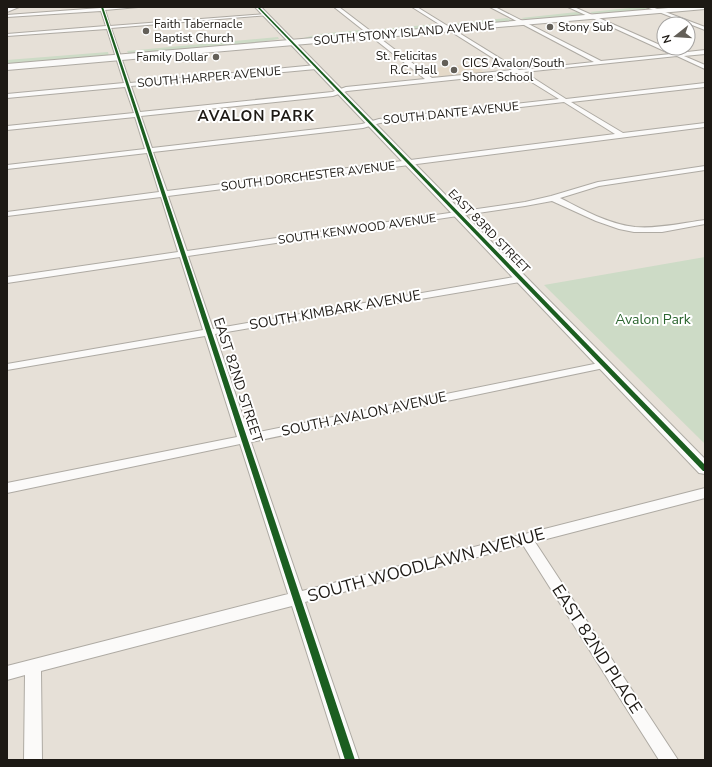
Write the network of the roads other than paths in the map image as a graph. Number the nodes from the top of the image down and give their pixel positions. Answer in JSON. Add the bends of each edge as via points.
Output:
{"nodes":[{"id":1,"x":15,"y":7,"type":"edge"},
{"id":2,"x":136,"y":7,"type":"edge"},
{"id":3,"x":258,"y":7,"type":"edge"},
{"id":4,"x":336,"y":7,"type":"edge"},
{"id":5,"x":414,"y":7,"type":"edge"},
{"id":6,"x":492,"y":7,"type":"edge"},
{"id":7,"x":570,"y":7,"type":"edge"},
{"id":8,"x":622,"y":7,"type":"edge"},
{"id":9,"x":648,"y":7,"type":"edge"},
{"id":10,"x":705,"y":7,"type":"edge"},
{"id":11,"x":103,"y":8,"type":"edge"},
{"id":12,"x":25,"y":9,"type":"dead end"},
{"id":13,"x":7,"y":10,"type":"edge"},
{"id":14,"x":578,"y":11,"type":"junction"},
{"id":15,"x":659,"y":11,"type":"junction"},
{"id":16,"x":7,"y":15,"type":"edge"},
{"id":17,"x":266,"y":16,"type":"junction"},
{"id":18,"x":510,"y":16,"type":"junction"},
{"id":19,"x":592,"y":17,"type":"junction"},
{"id":20,"x":439,"y":22,"type":"junction"},
{"id":21,"x":523,"y":23,"type":"junction"},
{"id":22,"x":109,"y":28,"type":"junction"},
{"id":23,"x":363,"y":29,"type":"junction"},
{"id":24,"x":450,"y":29,"type":"junction"},
{"id":25,"x":705,"y":29,"type":"edge"},
{"id":26,"x":328,"y":32,"type":"junction"},
{"id":27,"x":285,"y":35,"type":"junction"},
{"id":28,"x":7,"y":36,"type":"edge"},
{"id":29,"x":374,"y":36,"type":"junction"},
{"id":30,"x":293,"y":43,"type":"junction"},
{"id":31,"x":656,"y":45,"type":"edge"},
{"id":32,"x":243,"y":47,"type":"junction"},
{"id":33,"x":118,"y":53,"type":"junction"},
{"id":34,"x":668,"y":56,"type":"edge"},
{"id":35,"x":680,"y":56,"type":"edge"},
{"id":36,"x":7,"y":59,"type":"edge"},
{"id":37,"x":600,"y":63,"type":"junction"},
{"id":38,"x":7,"y":67,"type":"edge"},
{"id":39,"x":316,"y":67,"type":"junction"},
{"id":40,"x":705,"y":67,"type":"edge"},
{"id":41,"x":517,"y":71,"type":"junction"},
{"id":42,"x":430,"y":80,"type":"junction"},
{"id":43,"x":128,"y":85,"type":"junction"},
{"id":44,"x":705,"y":85,"type":"edge"},
{"id":45,"x":340,"y":92,"type":"junction"},
{"id":46,"x":7,"y":96,"type":"edge"},
{"id":47,"x":564,"y":101,"type":"junction"},
{"id":48,"x":138,"y":114,"type":"junction"},
{"id":49,"x":371,"y":124,"type":"junction"},
{"id":50,"x":705,"y":125,"type":"edge"},
{"id":51,"x":7,"y":128,"type":"edge"},
{"id":52,"x":621,"y":135,"type":"junction"},
{"id":53,"x":150,"y":150,"type":"junction"},
{"id":54,"x":408,"y":163,"type":"junction"},
{"id":55,"x":7,"y":167,"type":"edge"},
{"id":56,"x":705,"y":168,"type":"edge"},
{"id":57,"x":164,"y":194,"type":"junction"},
{"id":58,"x":553,"y":198,"type":"junction"},
{"id":59,"x":7,"y":214,"type":"edge"},
{"id":60,"x":457,"y":214,"type":"junction"},
{"id":61,"x":705,"y":222,"type":"edge"},
{"id":62,"x":184,"y":254,"type":"junction"},
{"id":63,"x":520,"y":279,"type":"junction"},
{"id":64,"x":7,"y":280,"type":"edge"},
{"id":65,"x":209,"y":331,"type":"junction"},
{"id":66,"x":604,"y":365,"type":"junction"},
{"id":67,"x":7,"y":366,"type":"edge"},
{"id":68,"x":244,"y":439,"type":"junction"},
{"id":69,"x":705,"y":469,"type":"edge"},
{"id":70,"x":7,"y":488,"type":"edge"},
{"id":71,"x":705,"y":492,"type":"edge"},
{"id":72,"x":526,"y":539,"type":"junction"},
{"id":73,"x":297,"y":598,"type":"junction"},
{"id":74,"x":33,"y":666,"type":"junction"},
{"id":75,"x":7,"y":673,"type":"edge"},
{"id":76,"x":33,"y":760,"type":"edge"},
{"id":77,"x":350,"y":760,"type":"edge"},
{"id":78,"x":669,"y":760,"type":"edge"}],
"edges":[{"from":1,"to":13,"type":"highway"},
{"from":2,"to":11,"type":"street"},
{"from":3,"to":17,"type":"street","name":"EAST 83RD STREET"},
{"from":4,"to":23,"type":"street"},
{"from":5,"to":20,"type":"street"},
{"from":6,"to":18,"type":"street"},
{"from":7,"to":14,"type":"street"},
{"from":8,"to":14,"type":"highway","name":"SOUTH STONY ISLAND AVENUE"},
{"from":9,"to":15,"type":"street"},
{"from":10,"to":15,"type":"highway","name":"SOUTH STONY ISLAND AVENUE"},
{"from":11,"to":16,"type":"street"},
{"from":11,"to":22,"type":"street","name":"EAST 82ND STREET"},
{"from":12,"to":16,"type":"street"},
{"from":14,"to":18,"type":"highway","name":"SOUTH STONY ISLAND AVENUE"},
{"from":14,"to":19,"type":"street"},
{"from":15,"to":19,"type":"highway","name":"SOUTH STONY ISLAND AVENUE"},
{"from":15,"to":25,"type":"street"},
{"from":17,"to":22,"type":"street"},
{"from":17,"to":27,"type":"street","name":"EAST 83RD STREET"},
{"from":18,"to":20,"type":"highway","name":"SOUTH STONY ISLAND AVENUE"},
{"from":18,"to":21,"type":"street"},
{"from":19,"to":21,"type":"highway","name":"SOUTH STONY ISLAND AVENUE"},
{"from":19,"to":31,"type":"street"},
{"from":20,"to":23,"type":"highway","name":"SOUTH STONY ISLAND AVENUE"},
{"from":20,"to":24,"type":"street"},
{"from":21,"to":24,"type":"highway","name":"SOUTH STONY ISLAND AVENUE"},
{"from":21,"to":37,"type":"street"},
{"from":22,"to":28,"type":"street"},
{"from":22,"to":33,"type":"street","name":"EAST 82ND STREET"},
{"from":23,"to":26,"type":"highway","name":"SOUTH STONY ISLAND AVENUE"},
{"from":23,"to":29,"type":"street"},
{"from":24,"to":29,"type":"highway","name":"SOUTH STONY ISLAND AVENUE"},
{"from":24,"to":41,"type":"street"},
{"from":26,"to":27,"type":"highway","name":"SOUTH STONY ISLAND AVENUE"},
{"from":26,"to":30,"type":"highway","via":[[299,38]]},
{"from":27,"to":30,"type":"street","name":"EAST 83RD STREET"},
{"from":27,"to":32,"type":"highway","via":[[281,39]]},
{"from":27,"to":33,"type":"highway","name":"SOUTH STONY ISLAND AVENUE"},
{"from":29,"to":30,"type":"highway","name":"SOUTH STONY ISLAND AVENUE"},
{"from":29,"to":42,"type":"street"},
{"from":30,"to":32,"type":"highway","name":"SOUTH STONY ISLAND AVENUE"},
{"from":30,"to":39,"type":"street","name":"EAST 83RD STREET"},
{"from":32,"to":33,"type":"highway","name":"SOUTH STONY ISLAND AVENUE"},
{"from":33,"to":36,"type":"highway","name":"SOUTH STONY ISLAND AVENUE"},
{"from":33,"to":38,"type":"highway","name":"SOUTH STONY ISLAND AVENUE"},
{"from":33,"to":43,"type":"street","name":"EAST 82ND STREET"},
{"from":34,"to":37,"type":"street"},
{"from":35,"to":40,"type":"street"},
{"from":37,"to":41,"type":"street"},
{"from":39,"to":43,"type":"street","name":"SOUTH HARPER AVENUE"},
{"from":39,"to":45,"type":"street","name":"EAST 83RD STREET"},
{"from":41,"to":42,"type":"street"},
{"from":41,"to":47,"type":"street"},
{"from":42,"to":45,"type":"street","via":[[346,89]]},
{"from":43,"to":46,"type":"street","name":"SOUTH HARPER AVENUE"},
{"from":43,"to":48,"type":"street","name":"EAST 82ND STREET"},
{"from":44,"to":47,"type":"street","name":"SOUTH DANTE AVENUE"},
{"from":45,"to":48,"type":"street"},
{"from":45,"to":49,"type":"street","name":"EAST 83RD STREET"},
{"from":47,"to":49,"type":"street","name":"SOUTH DANTE AVENUE"},
{"from":47,"to":52,"type":"street"},
{"from":48,"to":51,"type":"street"},
{"from":48,"to":53,"type":"street","name":"EAST 82ND STREET"},
{"from":49,"to":53,"type":"street","name":"SOUTH DANTE AVENUE"},
{"from":49,"to":54,"type":"street","name":"EAST 83RD STREET"},
{"from":50,"to":52,"type":"street","name":"SOUTH DORCHESTER AVENUE"},
{"from":52,"to":54,"type":"street","name":"SOUTH DORCHESTER AVENUE"},
{"from":53,"to":55,"type":"street","name":"SOUTH DANTE AVENUE"},
{"from":53,"to":57,"type":"street","name":"EAST 82ND STREET"},
{"from":54,"to":57,"type":"street","name":"SOUTH DORCHESTER AVENUE"},
{"from":54,"to":60,"type":"street","name":"EAST 83RD STREET"},
{"from":56,"to":58,"type":"street","name":"SOUTH KENWOOD AVENUE","via":[[598,184]]},
{"from":57,"to":59,"type":"street","name":"SOUTH DORCHESTER AVENUE"},
{"from":57,"to":62,"type":"street","name":"EAST 82ND STREET"},
{"from":58,"to":60,"type":"street","name":"SOUTH KENWOOD AVENUE"},
{"from":58,"to":61,"type":"street","via":[[607,223],[633,229],[658,230]]},
{"from":60,"to":62,"type":"street","name":"SOUTH KENWOOD AVENUE"},
{"from":60,"to":63,"type":"street","name":"EAST 83RD STREET"},
{"from":62,"to":64,"type":"street","name":"SOUTH KENWOOD AVENUE"},
{"from":62,"to":65,"type":"street","name":"EAST 82ND STREET"},
{"from":63,"to":65,"type":"street","name":"SOUTH KIMBARK AVENUE"},
{"from":63,"to":66,"type":"street","name":"EAST 83RD STREET"},
{"from":65,"to":67,"type":"street","name":"SOUTH KIMBARK AVENUE"},
{"from":65,"to":68,"type":"street","name":"EAST 82ND STREET"},
{"from":66,"to":68,"type":"street","name":"SOUTH AVALON AVENUE"},
{"from":66,"to":69,"type":"street","name":"EAST 83RD STREET"},
{"from":68,"to":70,"type":"street","name":"SOUTH AVALON AVENUE"},
{"from":68,"to":73,"type":"street","name":"EAST 82ND STREET"},
{"from":71,"to":72,"type":"street","name":"SOUTH WOODLAWN AVENUE"},
{"from":72,"to":73,"type":"street","name":"SOUTH WOODLAWN AVENUE"},
{"from":72,"to":78,"type":"street","name":"EAST 82ND PLACE"},
{"from":73,"to":74,"type":"street","name":"SOUTH WOODLAWN AVENUE"},
{"from":73,"to":77,"type":"street","name":"EAST 82ND STREET"},
{"from":74,"to":75,"type":"street","name":"SOUTH WOODLAWN AVENUE"},
{"from":74,"to":76,"type":"street"}]}
